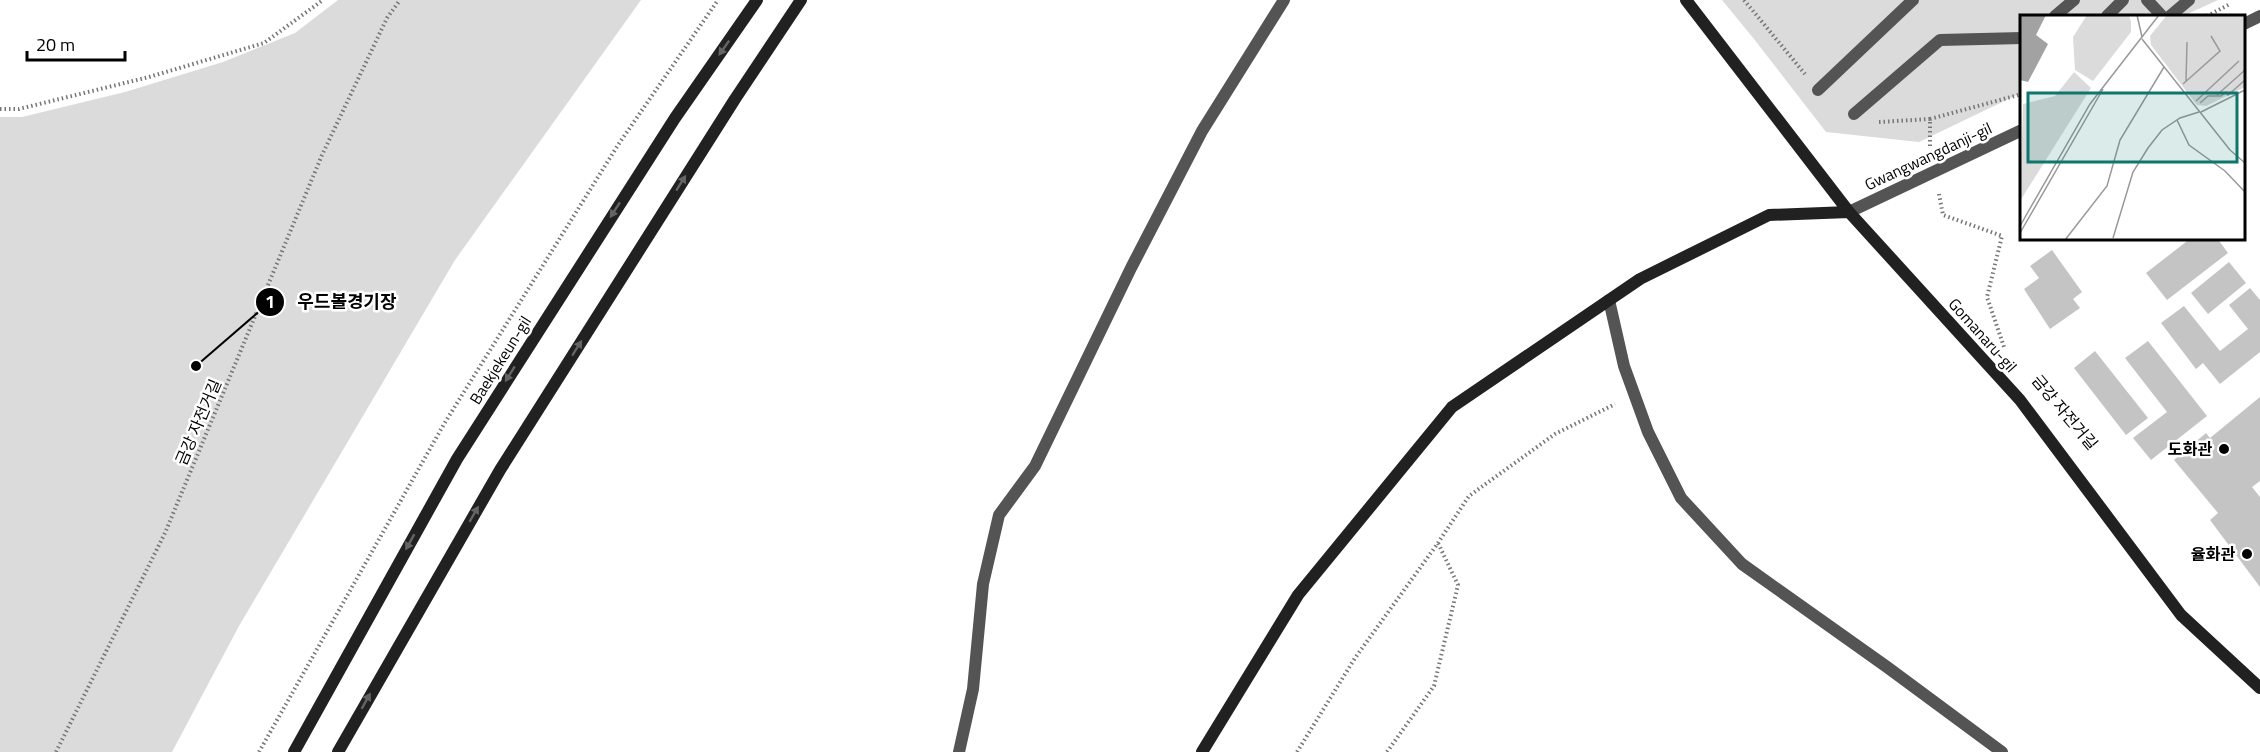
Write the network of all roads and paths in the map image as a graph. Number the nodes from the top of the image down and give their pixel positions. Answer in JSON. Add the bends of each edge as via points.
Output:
{"nodes":[{"id":1,"x":323,"y":0,"type":"edge"},
{"id":2,"x":400,"y":0,"type":"edge"},
{"id":3,"x":718,"y":0,"type":"edge"},
{"id":4,"x":757,"y":0,"type":"edge"},
{"id":5,"x":801,"y":0,"type":"edge"},
{"id":6,"x":1284,"y":0,"type":"edge"},
{"id":7,"x":1686,"y":0,"type":"edge"},
{"id":8,"x":1744,"y":0,"type":"edge"},
{"id":9,"x":1913,"y":0,"type":"edge"},
{"id":10,"x":2074,"y":0,"type":"edge"},
{"id":11,"x":2123,"y":0,"type":"edge"},
{"id":12,"x":2147,"y":0,"type":"edge"},
{"id":13,"x":2189,"y":0,"type":"edge"},
{"id":14,"x":2238,"y":0,"type":"edge"},
{"id":15,"x":2056,"y":15,"type":"edge"},
{"id":16,"x":2108,"y":15,"type":"edge"},
{"id":17,"x":2161,"y":15,"type":"edge"},
{"id":18,"x":2171,"y":15,"type":"edge"},
{"id":19,"x":2209,"y":15,"type":"edge"},
{"id":20,"x":2260,"y":16,"type":"edge"},
{"id":21,"x":2245,"y":24,"type":"edge"},
{"id":22,"x":2020,"y":38,"type":"edge"},
{"id":23,"x":1818,"y":90,"type":"joint"},
{"id":24,"x":2020,"y":95,"type":"edge"},
{"id":25,"x":0,"y":109,"type":"edge"},
{"id":26,"x":1854,"y":114,"type":"joint"},
{"id":27,"x":1930,"y":119,"type":"junction"},
{"id":28,"x":2020,"y":131,"type":"edge"},
{"id":29,"x":1934,"y":171,"type":"junction"},
{"id":30,"x":1849,"y":212,"type":"junction"},
{"id":31,"x":1609,"y":300,"type":"junction"},
{"id":32,"x":2006,"y":352,"type":"dead end"},
{"id":33,"x":1634,"y":394,"type":"junction"},
{"id":34,"x":1438,"y":543,"type":"junction"},
{"id":35,"x":2260,"y":688,"type":"edge"},
{"id":36,"x":56,"y":752,"type":"edge"},
{"id":37,"x":260,"y":752,"type":"edge"},
{"id":38,"x":294,"y":752,"type":"edge"},
{"id":39,"x":338,"y":752,"type":"edge"},
{"id":40,"x":959,"y":752,"type":"edge"},
{"id":41,"x":1202,"y":752,"type":"edge"},
{"id":42,"x":1297,"y":752,"type":"edge"},
{"id":43,"x":1387,"y":752,"type":"edge"},
{"id":44,"x":2002,"y":752,"type":"edge"}],
"edges":[{"from":1,"to":25,"type":"path","via":[[264,43],[127,82],[19,109]]},
{"from":2,"to":36,"type":"path","name":"금강 자전거길","via":[[387,18],[322,155],[165,533]]},
{"from":3,"to":37,"type":"path","via":[[618,145],[444,424]]},
{"from":4,"to":38,"type":"main road","name":"Baekjekeun-gil","one_way":true,"via":[[656,147],[457,459]]},
{"from":39,"to":5,"type":"main road","one_way":true,"via":[[500,470]]},
{"from":6,"to":40,"type":"street","via":[[1202,131],[1035,466],[999,515],[983,584],[973,689]]},
{"from":7,"to":30,"type":"main road","name":"Gomanaru-gil"},
{"from":8,"to":23,"type":"path"},
{"from":9,"to":23,"type":"street"},
{"from":10,"to":15,"type":"street"},
{"from":11,"to":16,"type":"street"},
{"from":12,"to":17,"type":"street"},
{"from":13,"to":18,"type":"street"},
{"from":14,"to":19,"type":"path"},
{"from":20,"to":21,"type":"street"},
{"from":22,"to":26,"type":"street","via":[[1940,40]]},
{"from":24,"to":27,"type":"path"},
{"from":26,"to":27,"type":"path","via":[[1875,123]]},
{"from":27,"to":29,"type":"path"},
{"from":28,"to":29,"type":"street","name":"Gwangwangdanji-gil"},
{"from":29,"to":30,"type":"street","name":"Gwangwangdanji-gil"},
{"from":29,"to":32,"type":"path","via":[[1943,215],[2002,236],[1987,297]]},
{"from":30,"to":31,"type":"main road","via":[[1768,215],[1640,279]]},
{"from":30,"to":35,"type":"main road","name":"Gomanaru-gil","via":[[2020,400],[2181,615]]},
{"from":31,"to":33,"type":"street"},
{"from":31,"to":41,"type":"main road","via":[[1452,408],[1298,595]]},
{"from":33,"to":34,"type":"path","via":[[1556,434],[1469,496]]},
{"from":33,"to":44,"type":"street","via":[[1681,498],[1742,564]]},
{"from":34,"to":42,"type":"path","via":[[1355,658]]},
{"from":34,"to":43,"type":"path","via":[[1458,585],[1434,686]]}]}
